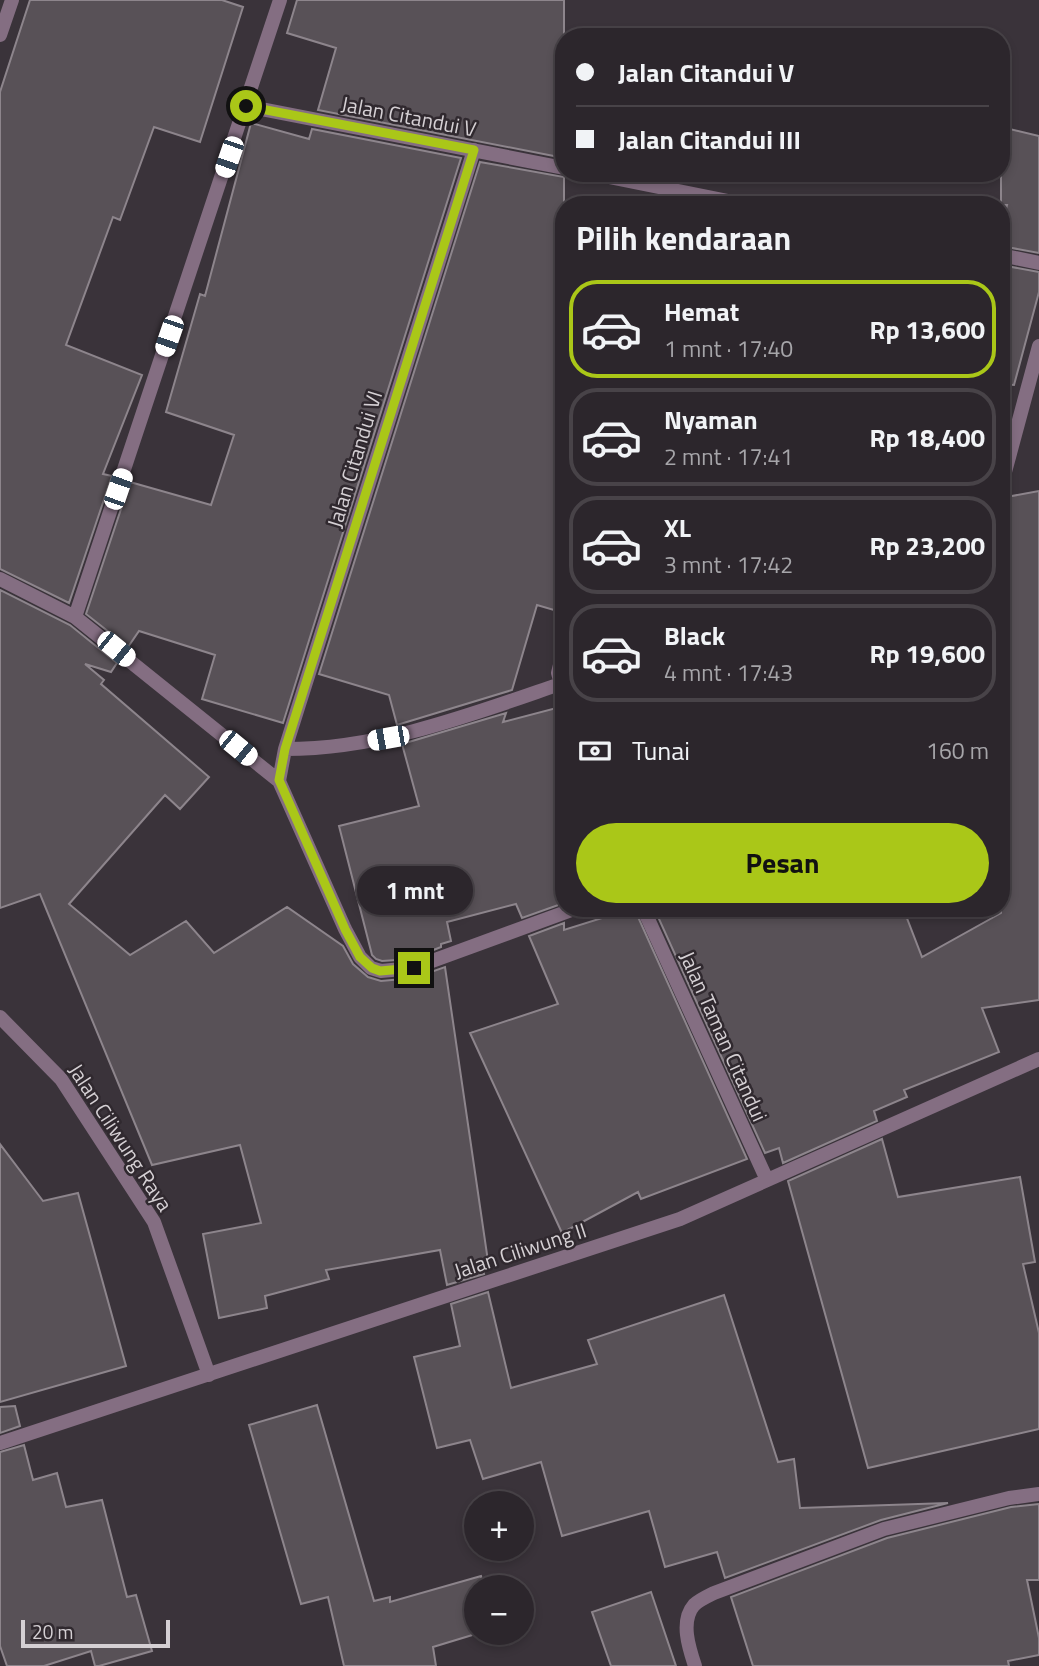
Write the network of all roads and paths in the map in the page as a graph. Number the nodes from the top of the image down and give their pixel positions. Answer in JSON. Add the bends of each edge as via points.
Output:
{"nodes":[{"id":1,"x":12,"y":0,"type":"edge"},
{"id":2,"x":280,"y":0,"type":"edge"},
{"id":3,"x":0,"y":35,"type":"edge"},
{"id":4,"x":246,"y":106,"type":"junction"},
{"id":5,"x":474,"y":150,"type":"junction"},
{"id":6,"x":555,"y":166,"type":"edge"},
{"id":7,"x":634,"y":182,"type":"edge"},
{"id":8,"x":703,"y":196,"type":"edge"},
{"id":9,"x":1010,"y":257,"type":"edge"},
{"id":10,"x":1039,"y":263,"type":"edge"},
{"id":11,"x":1039,"y":346,"type":"edge"},
{"id":12,"x":1010,"y":450,"type":"edge"},
{"id":13,"x":0,"y":579,"type":"edge"},
{"id":14,"x":75,"y":617,"type":"junction"},
{"id":15,"x":555,"y":690,"type":"edge"},
{"id":16,"x":285,"y":749,"type":"junction"},
{"id":17,"x":279,"y":780,"type":"junction"},
{"id":18,"x":555,"y":916,"type":"edge"},
{"id":19,"x":647,"y":917,"type":"edge"},
{"id":20,"x":0,"y":1017,"type":"edge"},
{"id":21,"x":1039,"y":1059,"type":"edge"},
{"id":22,"x":767,"y":1180,"type":"junction"},
{"id":23,"x":209,"y":1375,"type":"junction"},
{"id":24,"x":0,"y":1443,"type":"edge"},
{"id":25,"x":1039,"y":1494,"type":"edge"},
{"id":26,"x":695,"y":1666,"type":"edge"}],
"edges":[{"from":1,"to":3,"type":"street"},
{"from":2,"to":4,"type":"street"},
{"from":4,"to":5,"type":"street","name":"Jalan Citandui V"},
{"from":4,"to":14,"type":"street"},
{"from":5,"to":6,"type":"street","name":"Jalan Citandui V"},
{"from":5,"to":16,"type":"street","name":"Jalan Citandui VI"},
{"from":7,"to":8,"type":"street"},
{"from":9,"to":10,"type":"street"},
{"from":11,"to":12,"type":"street"},
{"from":13,"to":14,"type":"street"},
{"from":14,"to":17,"type":"street"},
{"from":15,"to":16,"type":"street","via":[[388,738]]},
{"from":16,"to":17,"type":"street","name":"Jalan Citandui VI"},
{"from":17,"to":18,"type":"street","via":[[345,929],[360,957],[372,968],[414,968]]},
{"from":19,"to":22,"type":"street","name":"Jalan Taman Citandui"},
{"from":20,"to":23,"type":"street","name":"Jalan Ciliwung Raya","via":[[61,1079],[154,1222]]},
{"from":21,"to":22,"type":"street","name":"Jalan Ciliwung II"},
{"from":22,"to":23,"type":"street","name":"Jalan Ciliwung II","via":[[680,1219]]},
{"from":23,"to":24,"type":"street","name":"Jalan Ciliwung II"},
{"from":25,"to":26,"type":"street","via":[[884,1529],[714,1593],[694,1605],[687,1621]]}]}
